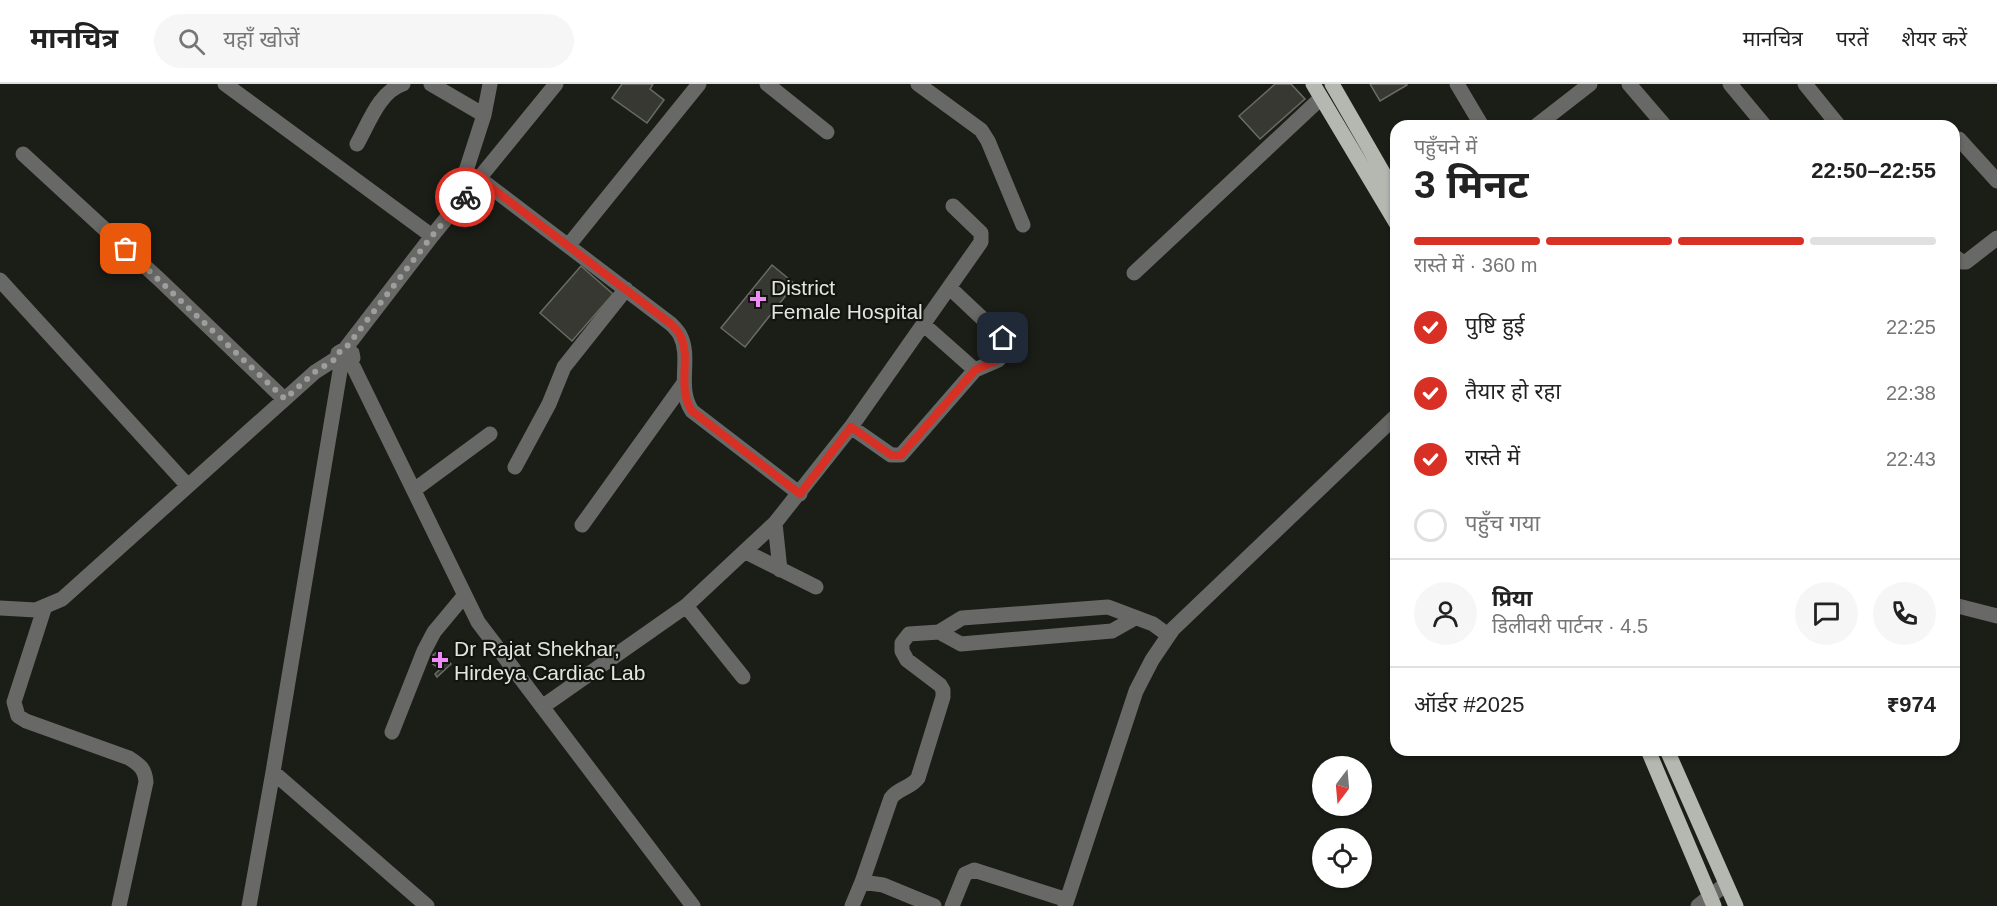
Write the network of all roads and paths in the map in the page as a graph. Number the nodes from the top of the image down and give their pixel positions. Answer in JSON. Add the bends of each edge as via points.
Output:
{"nodes":[{"id":1,"x":225,"y":84,"type":"edge"},
{"id":2,"x":403,"y":84,"type":"edge"},
{"id":3,"x":431,"y":84,"type":"edge"},
{"id":4,"x":490,"y":84,"type":"edge"},
{"id":5,"x":556,"y":84,"type":"edge"},
{"id":6,"x":699,"y":84,"type":"edge"},
{"id":7,"x":767,"y":84,"type":"edge"},
{"id":8,"x":918,"y":84,"type":"edge"},
{"id":9,"x":1313,"y":84,"type":"edge"},
{"id":10,"x":1332,"y":84,"type":"edge"},
{"id":11,"x":1457,"y":84,"type":"edge"},
{"id":12,"x":1590,"y":84,"type":"edge"},
{"id":13,"x":1629,"y":84,"type":"edge"},
{"id":14,"x":1730,"y":84,"type":"edge"},
{"id":15,"x":1805,"y":84,"type":"edge"},
{"id":16,"x":1321,"y":98,"type":"junction"},
{"id":17,"x":484,"y":115,"type":"junction"},
{"id":18,"x":1478,"y":120,"type":"edge"},
{"id":19,"x":1544,"y":120,"type":"edge"},
{"id":20,"x":1660,"y":120,"type":"edge"},
{"id":21,"x":1760,"y":120,"type":"edge"},
{"id":22,"x":1834,"y":120,"type":"edge"},
{"id":23,"x":827,"y":132,"type":"dead end"},
{"id":24,"x":1960,"y":140,"type":"edge"},
{"id":25,"x":357,"y":144,"type":"dead end"},
{"id":26,"x":23,"y":154,"type":"dead end"},
{"id":27,"x":480,"y":179,"type":"junction"},
{"id":28,"x":1997,"y":181,"type":"edge"},
{"id":29,"x":1390,"y":185,"type":"edge"},
{"id":30,"x":953,"y":206,"type":"dead end"},
{"id":31,"x":453,"y":211,"type":"junction"},
{"id":32,"x":1390,"y":213,"type":"edge"},
{"id":33,"x":1023,"y":225,"type":"dead end"},
{"id":34,"x":432,"y":236,"type":"junction"},
{"id":35,"x":1997,"y":238,"type":"edge"},
{"id":36,"x":568,"y":246,"type":"junction"},
{"id":37,"x":1960,"y":260,"type":"edge"},
{"id":38,"x":1134,"y":273,"type":"dead end"},
{"id":39,"x":0,"y":280,"type":"edge"},
{"id":40,"x":950,"y":288,"type":"junction"},
{"id":41,"x":626,"y":289,"type":"junction"},
{"id":42,"x":923,"y":324,"type":"junction"},
{"id":43,"x":344,"y":359,"type":"junction"},
{"id":44,"x":975,"y":370,"type":"junction"},
{"id":45,"x":684,"y":383,"type":"junction"},
{"id":46,"x":285,"y":399,"type":"junction"},
{"id":47,"x":1390,"y":422,"type":"edge"},
{"id":48,"x":851,"y":427,"type":"junction"},
{"id":49,"x":490,"y":434,"type":"dead end"},
{"id":50,"x":514,"y":467,"type":"dead end"},
{"id":51,"x":188,"y":486,"type":"junction"},
{"id":52,"x":414,"y":490,"type":"junction"},
{"id":53,"x":800,"y":494,"type":"junction"},
{"id":54,"x":775,"y":523,"type":"junction"},
{"id":55,"x":582,"y":525,"type":"dead end"},
{"id":56,"x":746,"y":552,"type":"junction"},
{"id":57,"x":780,"y":570,"type":"junction"},
{"id":58,"x":816,"y":587,"type":"dead end"},
{"id":59,"x":464,"y":596,"type":"junction"},
{"id":60,"x":45,"y":606,"type":"junction"},
{"id":61,"x":686,"y":606,"type":"junction"},
{"id":62,"x":1960,"y":607,"type":"edge"},
{"id":63,"x":0,"y":608,"type":"edge"},
{"id":64,"x":1997,"y":616,"type":"edge"},
{"id":65,"x":1135,"y":618,"type":"junction"},
{"id":66,"x":939,"y":632,"type":"junction"},
{"id":67,"x":1168,"y":635,"type":"junction"},
{"id":68,"x":743,"y":677,"type":"dead end"},
{"id":69,"x":14,"y":702,"type":"junction"},
{"id":70,"x":542,"y":706,"type":"junction"},
{"id":71,"x":0,"y":712,"type":"edge"},
{"id":72,"x":392,"y":732,"type":"dead end"},
{"id":73,"x":1650,"y":756,"type":"edge"},
{"id":74,"x":1670,"y":756,"type":"edge"},
{"id":75,"x":273,"y":772,"type":"junction"},
{"id":76,"x":862,"y":882,"type":"junction"},
{"id":77,"x":1726,"y":884,"type":"junction"},
{"id":78,"x":1066,"y":903,"type":"edge"},
{"id":79,"x":1707,"y":903,"type":"edge"},
{"id":80,"x":119,"y":906,"type":"edge"},
{"id":81,"x":249,"y":906,"type":"edge"},
{"id":82,"x":427,"y":906,"type":"edge"},
{"id":83,"x":693,"y":906,"type":"edge"},
{"id":84,"x":852,"y":906,"type":"edge"},
{"id":85,"x":934,"y":906,"type":"edge"},
{"id":86,"x":952,"y":906,"type":"edge"},
{"id":87,"x":1736,"y":906,"type":"edge"}],
"edges":[{"from":1,"to":34,"type":"street"},
{"from":2,"to":25,"type":"street","via":[[386,93]]},
{"from":3,"to":17,"type":"street"},
{"from":4,"to":17,"type":"street"},
{"from":5,"to":27,"type":"street"},
{"from":6,"to":36,"type":"street"},
{"from":7,"to":23,"type":"street"},
{"from":8,"to":33,"type":"street","via":[[981,130]]},
{"from":9,"to":16,"type":"main road"},
{"from":10,"to":29,"type":"main road"},
{"from":11,"to":18,"type":"street"},
{"from":12,"to":19,"type":"street"},
{"from":13,"to":20,"type":"street"},
{"from":14,"to":21,"type":"street"},
{"from":15,"to":22,"type":"street"},
{"from":16,"to":32,"type":"main road"},
{"from":16,"to":38,"type":"street"},
{"from":17,"to":31,"type":"street"},
{"from":24,"to":28,"type":"street"},
{"from":26,"to":46,"type":"street"},
{"from":27,"to":31,"type":"street"},
{"from":27,"to":36,"type":"street"},
{"from":30,"to":40,"type":"street","via":[[982,237]]},
{"from":31,"to":34,"type":"street"},
{"from":34,"to":43,"type":"street"},
{"from":35,"to":37,"type":"street","via":[[1966,262]]},
{"from":36,"to":41,"type":"street"},
{"from":39,"to":51,"type":"street"},
{"from":40,"to":42,"type":"street"},
{"from":40,"to":44,"type":"street","via":[[1003,338],[1004,353],[998,360]]},
{"from":41,"to":45,"type":"street","via":[[680,334]]},
{"from":41,"to":50,"type":"street","via":[[564,368]]},
{"from":42,"to":44,"type":"street"},
{"from":42,"to":48,"type":"street"},
{"from":43,"to":46,"type":"street","via":[[315,372]]},
{"from":43,"to":52,"type":"street"},
{"from":43,"to":75,"type":"street"},
{"from":44,"to":48,"type":"street","via":[[901,455],[891,455]]},
{"from":45,"to":53,"type":"street","via":[[692,411]]},
{"from":45,"to":55,"type":"street"},
{"from":46,"to":51,"type":"street"},
{"from":47,"to":67,"type":"street"},
{"from":48,"to":53,"type":"street"},
{"from":49,"to":52,"type":"street"},
{"from":51,"to":60,"type":"street","via":[[62,599]]},
{"from":52,"to":59,"type":"street"},
{"from":53,"to":54,"type":"street"},
{"from":54,"to":56,"type":"street"},
{"from":54,"to":57,"type":"street"},
{"from":56,"to":57,"type":"street"},
{"from":56,"to":61,"type":"street"},
{"from":57,"to":58,"type":"street"},
{"from":59,"to":70,"type":"street","via":[[478,622]]},
{"from":59,"to":72,"type":"street","via":[[424,651]]},
{"from":60,"to":63,"type":"street","via":[[36,610]]},
{"from":60,"to":69,"type":"street"},
{"from":61,"to":68,"type":"street"},
{"from":61,"to":70,"type":"street"},
{"from":62,"to":64,"type":"street"},
{"from":65,"to":66,"type":"street","via":[[1097,608],[962,618]]},
{"from":65,"to":66,"type":"street","via":[[1112,631],[961,644]]},
{"from":65,"to":67,"type":"street"},
{"from":66,"to":76,"type":"street","via":[[909,634],[902,643],[907,660],[940,685],[943,697],[918,778],[891,798]]},
{"from":67,"to":78,"type":"street","via":[[1136,691]]},
{"from":69,"to":71,"type":"street"},
{"from":69,"to":80,"type":"street","via":[[18,716],[26,722],[129,758],[145,772]]},
{"from":70,"to":83,"type":"street"},
{"from":73,"to":79,"type":"main road"},
{"from":74,"to":77,"type":"main road"},
{"from":75,"to":81,"type":"street"},
{"from":75,"to":82,"type":"street"},
{"from":76,"to":84,"type":"street"},
{"from":76,"to":85,"type":"street","via":[[883,885]]},
{"from":77,"to":79,"type":"street"},
{"from":77,"to":87,"type":"main road"},
{"from":78,"to":86,"type":"street","via":[[974,870],[965,873]]}]}
